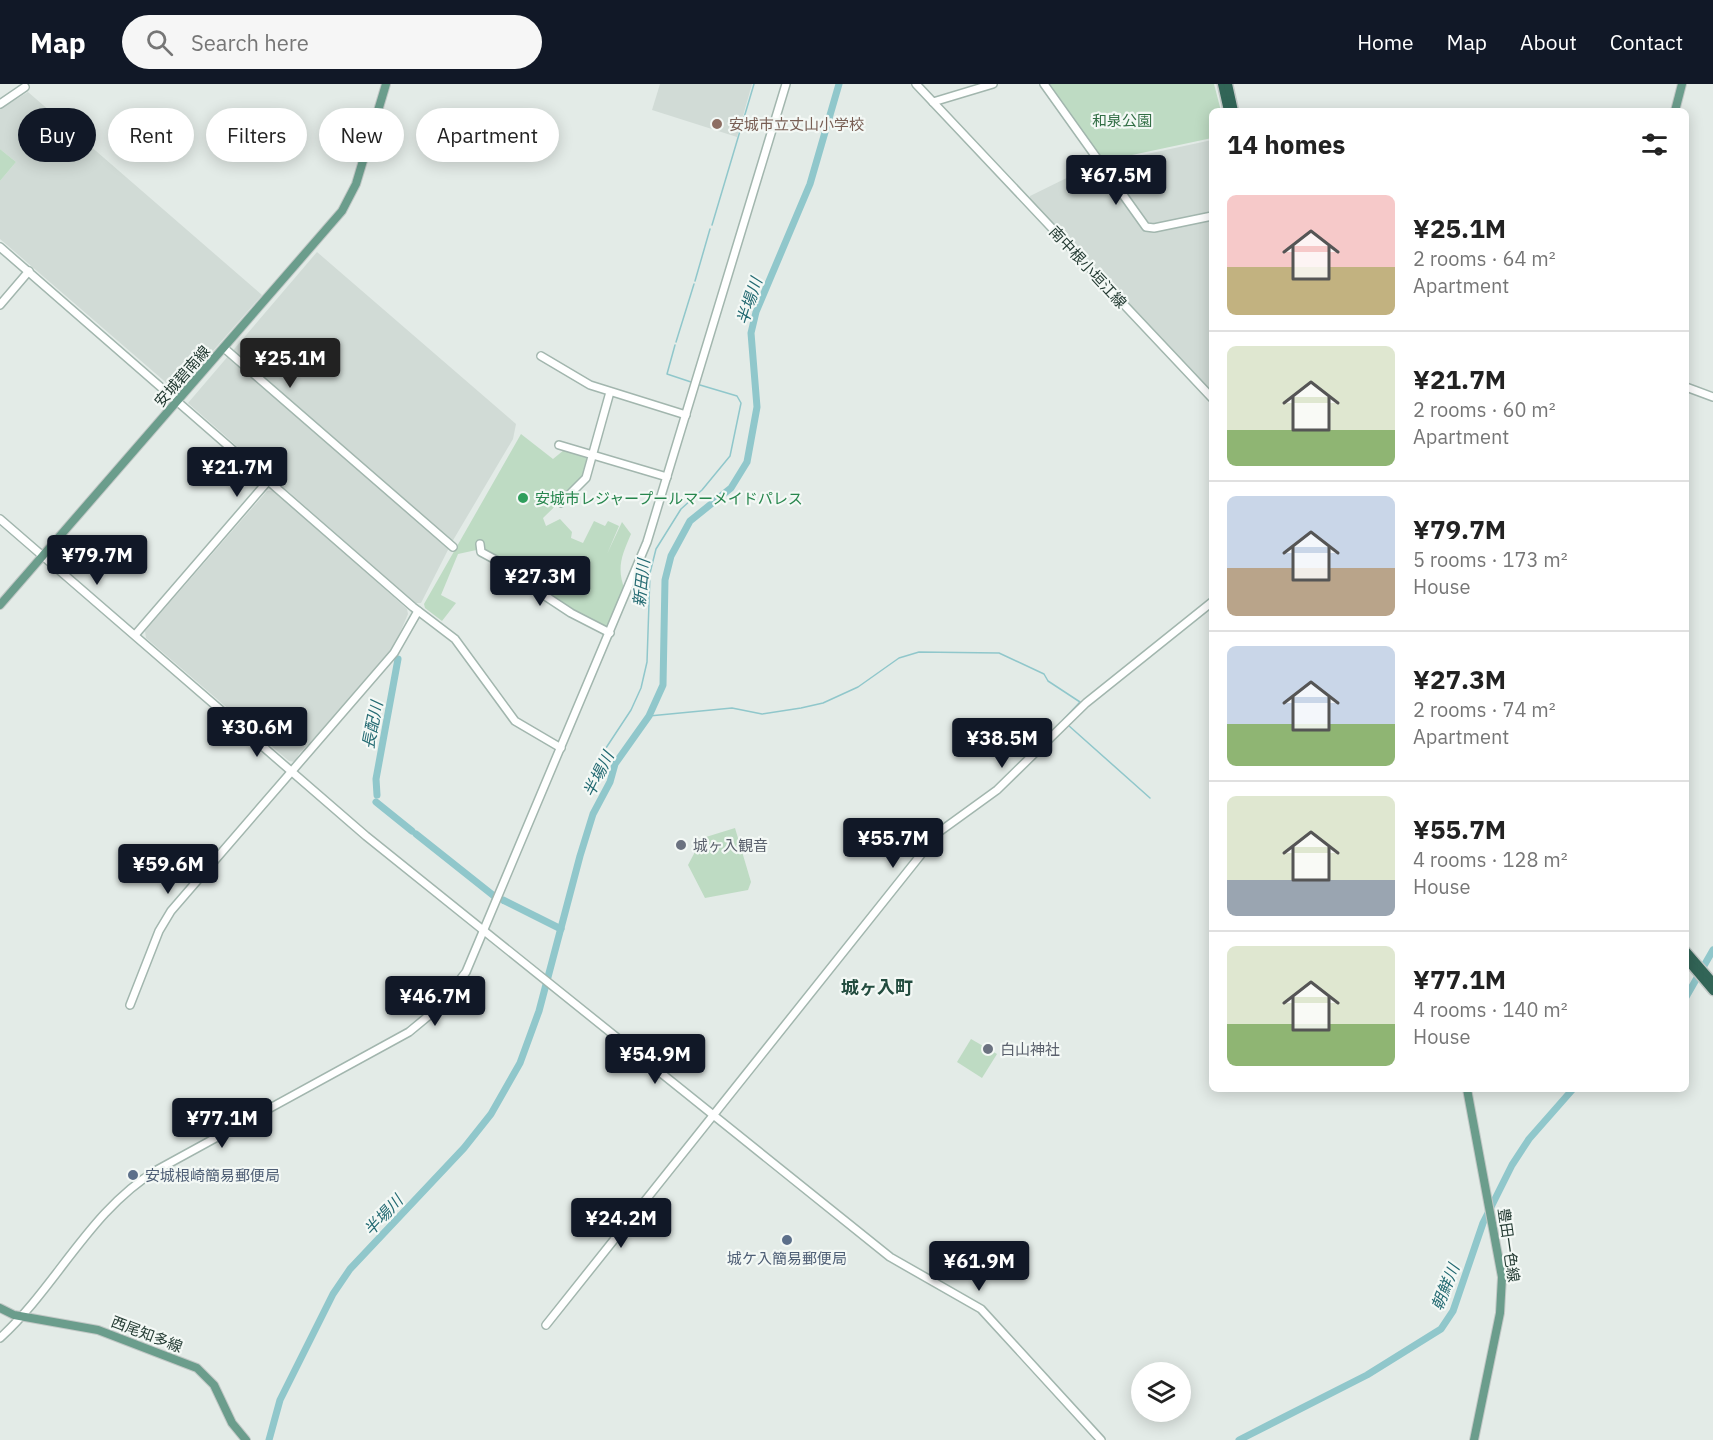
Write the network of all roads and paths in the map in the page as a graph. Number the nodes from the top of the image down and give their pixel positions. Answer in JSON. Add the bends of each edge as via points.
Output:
{"nodes":[{"id":1,"x":386,"y":84,"type":"edge"},
{"id":2,"x":786,"y":84,"type":"edge"},
{"id":3,"x":916,"y":84,"type":"edge"},
{"id":4,"x":993,"y":84,"type":"edge"},
{"id":5,"x":1044,"y":84,"type":"edge"},
{"id":6,"x":1222,"y":84,"type":"edge"},
{"id":7,"x":1230,"y":84,"type":"edge"},
{"id":8,"x":1682,"y":84,"type":"edge"},
{"id":9,"x":25,"y":87,"type":"dead end"},
{"id":10,"x":933,"y":102,"type":"junction"},
{"id":11,"x":0,"y":104,"type":"edge"},
{"id":12,"x":1227,"y":108,"type":"edge"},
{"id":13,"x":1234,"y":108,"type":"edge"},
{"id":14,"x":1676,"y":108,"type":"edge"},
{"id":15,"x":1209,"y":217,"type":"edge"},
{"id":16,"x":0,"y":247,"type":"edge"},
{"id":17,"x":29,"y":272,"type":"junction"},
{"id":18,"x":0,"y":304,"type":"edge"},
{"id":19,"x":224,"y":348,"type":"junction"},
{"id":20,"x":541,"y":356,"type":"dead end"},
{"id":21,"x":1689,"y":388,"type":"edge"},
{"id":22,"x":610,"y":392,"type":"junction"},
{"id":23,"x":1209,"y":395,"type":"edge"},
{"id":24,"x":1713,"y":397,"type":"edge"},
{"id":25,"x":177,"y":402,"type":"junction"},
{"id":26,"x":686,"y":415,"type":"junction"},
{"id":27,"x":559,"y":445,"type":"dead end"},
{"id":28,"x":592,"y":455,"type":"junction"},
{"id":29,"x":667,"y":477,"type":"junction"},
{"id":30,"x":268,"y":481,"type":"junction"},
{"id":31,"x":561,"y":502,"type":"dead end"},
{"id":32,"x":0,"y":519,"type":"edge"},
{"id":33,"x":480,"y":544,"type":"dead end"},
{"id":34,"x":453,"y":547,"type":"dead end"},
{"id":35,"x":43,"y":556,"type":"junction"},
{"id":36,"x":1209,"y":604,"type":"edge"},
{"id":37,"x":0,"y":605,"type":"edge"},
{"id":38,"x":418,"y":611,"type":"junction"},
{"id":39,"x":610,"y":633,"type":"junction"},
{"id":40,"x":135,"y":635,"type":"junction"},
{"id":41,"x":561,"y":748,"type":"junction"},
{"id":42,"x":292,"y":771,"type":"junction"},
{"id":43,"x":484,"y":932,"type":"junction"},
{"id":44,"x":1689,"y":954,"type":"edge"},
{"id":45,"x":1689,"y":963,"type":"edge"},
{"id":46,"x":1713,"y":982,"type":"edge"},
{"id":47,"x":1713,"y":991,"type":"edge"},
{"id":48,"x":130,"y":1005,"type":"dead end"},
{"id":49,"x":1468,"y":1092,"type":"edge"},
{"id":50,"x":712,"y":1115,"type":"junction"},
{"id":51,"x":0,"y":1308,"type":"edge"},
{"id":52,"x":22,"y":1317,"type":"junction"},
{"id":53,"x":546,"y":1325,"type":"dead end"},
{"id":54,"x":0,"y":1338,"type":"edge"},
{"id":55,"x":246,"y":1440,"type":"edge"},
{"id":56,"x":1101,"y":1440,"type":"edge"},
{"id":57,"x":1474,"y":1440,"type":"edge"}],
"edges":[{"from":1,"to":19,"type":"main road","name":"安城碧南線","via":[[360,174],[346,204]]},
{"from":2,"to":26,"type":"street"},
{"from":3,"to":10,"type":"street","name":"南中根小垣江線"},
{"from":4,"to":10,"type":"street"},
{"from":5,"to":15,"type":"street","via":[[1146,226],[1154,228]]},
{"from":6,"to":12,"type":"highway"},
{"from":7,"to":13,"type":"highway"},
{"from":8,"to":14,"type":"main road"},
{"from":9,"to":11,"type":"street"},
{"from":10,"to":23,"type":"street","name":"南中根小垣江線"},
{"from":16,"to":17,"type":"street"},
{"from":17,"to":18,"type":"street"},
{"from":17,"to":25,"type":"street"},
{"from":19,"to":25,"type":"main road","name":"安城碧南線"},
{"from":19,"to":34,"type":"street"},
{"from":20,"to":22,"type":"street","via":[[572,376]]},
{"from":21,"to":24,"type":"street"},
{"from":22,"to":26,"type":"street"},
{"from":22,"to":28,"type":"street"},
{"from":25,"to":30,"type":"street"},
{"from":25,"to":35,"type":"main road","name":"安城碧南線"},
{"from":26,"to":29,"type":"street"},
{"from":27,"to":28,"type":"street"},
{"from":28,"to":29,"type":"street"},
{"from":28,"to":31,"type":"street","via":[[586,478]]},
{"from":29,"to":39,"type":"street","via":[[643,554]]},
{"from":30,"to":38,"type":"street"},
{"from":30,"to":40,"type":"street"},
{"from":32,"to":35,"type":"street"},
{"from":33,"to":39,"type":"street","via":[[481,552],[507,566],[524,582]]},
{"from":35,"to":37,"type":"main road","name":"安城碧南線"},
{"from":35,"to":40,"type":"street"},
{"from":36,"to":50,"type":"street","via":[[1086,703],[997,790],[944,827]]},
{"from":38,"to":41,"type":"street","via":[[455,639],[514,719]]},
{"from":38,"to":42,"type":"street","via":[[394,653]]},
{"from":39,"to":41,"type":"street"},
{"from":40,"to":42,"type":"street"},
{"from":41,"to":43,"type":"street"},
{"from":42,"to":43,"type":"street"},
{"from":42,"to":48,"type":"street","via":[[167,916]]},
{"from":43,"to":50,"type":"street"},
{"from":43,"to":52,"type":"street","via":[[461,980],[418,1026],[157,1170],[122,1194]]},
{"from":44,"to":46,"type":"highway"},
{"from":45,"to":47,"type":"highway"},
{"from":49,"to":57,"type":"main road","name":"豊田一色線","via":[[1501,1268],[1501,1303]]},
{"from":50,"to":53,"type":"street"},
{"from":50,"to":56,"type":"street","via":[[890,1257],[981,1309]]},
{"from":51,"to":52,"type":"main road","name":"西尾知多線"},
{"from":52,"to":54,"type":"street"},
{"from":52,"to":55,"type":"main road","name":"西尾知多線","via":[[98,1330],[197,1368],[214,1385],[232,1423]]}]}
